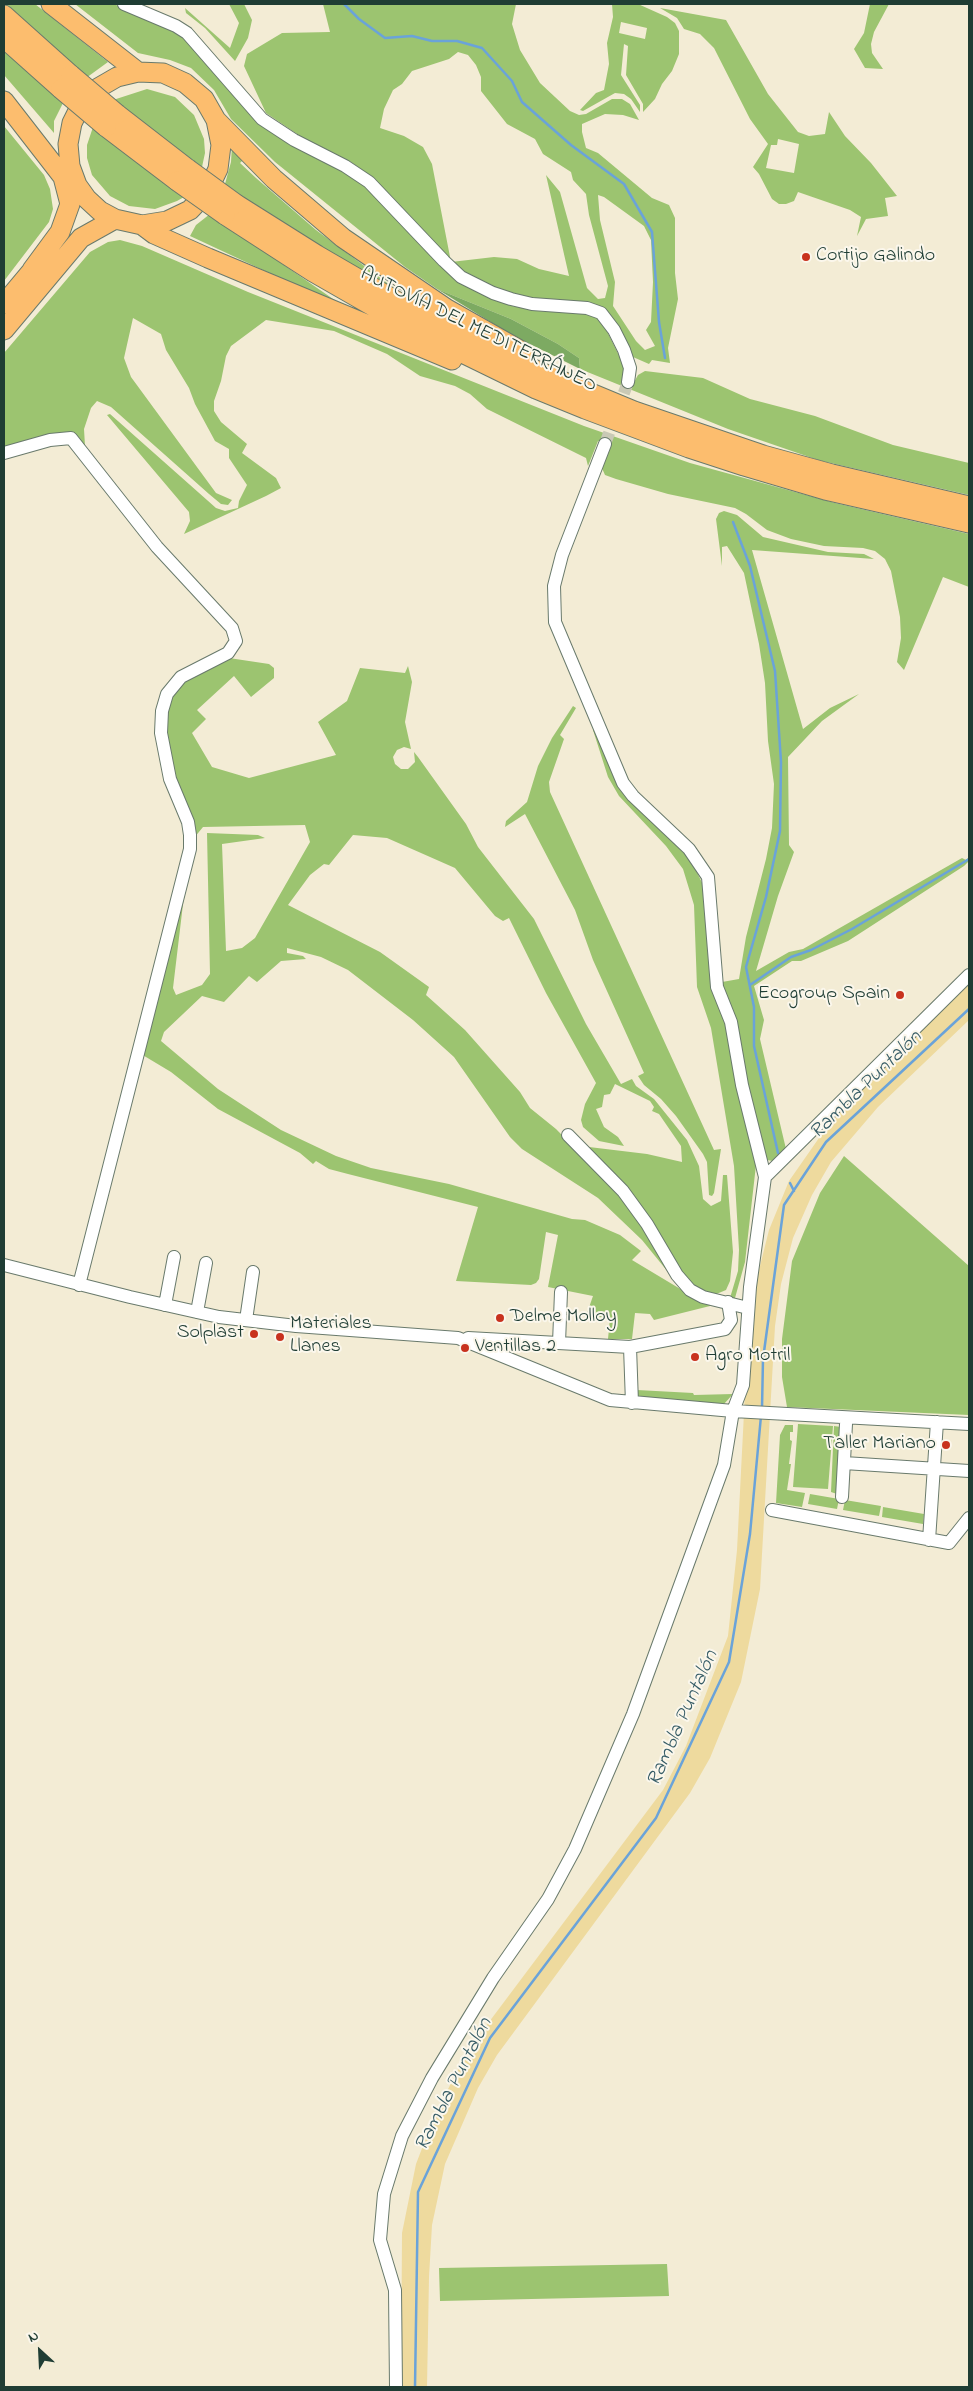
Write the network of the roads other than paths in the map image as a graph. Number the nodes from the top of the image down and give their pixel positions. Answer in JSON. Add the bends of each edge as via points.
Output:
{"nodes":[{"id":1,"x":51,"y":4,"type":"edge"},
{"id":2,"x":124,"y":4,"type":"edge"},
{"id":3,"x":4,"y":15,"type":"edge"},
{"id":4,"x":4,"y":38,"type":"edge"},
{"id":5,"x":138,"y":72,"type":"junction"},
{"id":6,"x":66,"y":82,"type":"junction"},
{"id":7,"x":4,"y":88,"type":"edge"},
{"id":8,"x":4,"y":102,"type":"edge"},
{"id":9,"x":216,"y":120,"type":"junction"},
{"id":10,"x":70,"y":166,"type":"junction"},
{"id":11,"x":78,"y":186,"type":"junction"},
{"id":12,"x":231,"y":210,"type":"junction"},
{"id":13,"x":115,"y":219,"type":"junction"},
{"id":14,"x":142,"y":225,"type":"junction"},
{"id":15,"x":32,"y":270,"type":"junction"},
{"id":16,"x":4,"y":304,"type":"edge"},
{"id":17,"x":4,"y":330,"type":"edge"},
{"id":18,"x":628,"y":382,"type":"tunnel mouth"},
{"id":19,"x":536,"y":389,"type":"junction"},
{"id":20,"x":634,"y":411,"type":"junction"},
{"id":21,"x":604,"y":444,"type":"tunnel mouth"},
{"id":22,"x":4,"y":453,"type":"edge"},
{"id":23,"x":969,"y":506,"type":"edge"},
{"id":24,"x":969,"y":523,"type":"edge"},
{"id":25,"x":969,"y":974,"type":"edge"},
{"id":26,"x":568,"y":1135,"type":"dead end"},
{"id":27,"x":765,"y":1177,"type":"junction"},
{"id":28,"x":174,"y":1257,"type":"dead end"},
{"id":29,"x":206,"y":1263,"type":"dead end"},
{"id":30,"x":4,"y":1266,"type":"edge"},
{"id":31,"x":253,"y":1272,"type":"dead end"},
{"id":32,"x":79,"y":1285,"type":"junction"},
{"id":33,"x":561,"y":1292,"type":"dead end"},
{"id":34,"x":728,"y":1302,"type":"junction"},
{"id":35,"x":165,"y":1305,"type":"junction"},
{"id":36,"x":748,"y":1308,"type":"junction"},
{"id":37,"x":198,"y":1312,"type":"junction"},
{"id":38,"x":246,"y":1320,"type":"junction"},
{"id":39,"x":458,"y":1338,"type":"junction"},
{"id":40,"x":559,"y":1343,"type":"junction"},
{"id":41,"x":630,"y":1347,"type":"junction"},
{"id":42,"x":632,"y":1403,"type":"junction"},
{"id":43,"x":736,"y":1411,"type":"junction"},
{"id":44,"x":937,"y":1422,"type":"junction"},
{"id":45,"x":846,"y":1424,"type":"dead end"},
{"id":46,"x":969,"y":1424,"type":"edge"},
{"id":47,"x":844,"y":1463,"type":"junction"},
{"id":48,"x":934,"y":1469,"type":"junction"},
{"id":49,"x":969,"y":1471,"type":"edge"},
{"id":50,"x":842,"y":1497,"type":"dead end"},
{"id":51,"x":772,"y":1510,"type":"dead end"},
{"id":52,"x":969,"y":1518,"type":"edge"},
{"id":53,"x":930,"y":1540,"type":"junction"},
{"id":54,"x":396,"y":2387,"type":"edge"}],
"edges":[{"from":1,"to":5,"type":"highway"},
{"from":2,"to":18,"type":"street","via":[[187,33],[262,119],[369,182],[461,277],[492,294],[511,299],[587,308],[601,313],[624,350],[630,368]]},
{"from":3,"to":6,"type":"highway","name":"AUTOVÍA DEL MEDITERRÁNEO"},
{"from":4,"to":6,"type":"highway","name":"AUTOVÍA DEL MEDITERRÁNEO"},
{"from":5,"to":9,"type":"highway","via":[[163,74],[185,83],[204,99]]},
{"from":5,"to":10,"type":"highway","via":[[117,77],[82,103],[72,123],[68,144]]},
{"from":6,"to":12,"type":"highway","name":"AUTOVÍA DEL MEDITERRÁNEO","bridge":true},
{"from":7,"to":10,"type":"highway"},
{"from":8,"to":15,"type":"highway","via":[[56,166],[63,177],[70,204],[60,232]]},
{"from":9,"to":14,"type":"highway","via":[[221,145],[218,169],[207,192],[190,210],[167,221]]},
{"from":9,"to":20,"type":"highway","via":[[306,209],[383,267],[447,309],[528,354],[615,396]]},
{"from":10,"to":11,"type":"highway"},
{"from":11,"to":13,"type":"highway","via":[[100,211]]},
{"from":11,"to":15,"type":"highway","via":[[74,212],[62,235]]},
{"from":12,"to":19,"type":"highway","name":"AUTOVÍA DEL MEDITERRÁNEO","via":[[313,272],[368,304]]},
{"from":12,"to":20,"type":"highway","name":"AUTOVÍA DEL MEDITERRÁNEO","via":[[417,313],[521,364]]},
{"from":13,"to":14,"type":"highway"},
{"from":13,"to":17,"type":"highway","via":[[81,238]]},
{"from":14,"to":19,"type":"highway","via":[[154,234],[323,308],[498,379]]},
{"from":15,"to":16,"type":"highway"},
{"from":19,"to":24,"type":"highway","name":"AUTOVÍA DEL MEDITERRÁNEO","via":[[634,428],[744,466],[825,490]]},
{"from":20,"to":23,"type":"highway","name":"AUTOVÍA DEL MEDITERRÁNEO","via":[[763,455]]},
{"from":21,"to":27,"type":"street","via":[[562,555],[554,586],[555,622],[624,783],[633,796],[689,849],[708,877],[717,987],[731,1022],[742,1085]]},
{"from":22,"to":32,"type":"street","via":[[50,440],[71,438],[157,547],[232,628],[236,641],[228,653],[181,677],[167,694],[162,711],[160,733],[170,779],[188,822],[190,849]]},
{"from":25,"to":27,"type":"street"},
{"from":26,"to":34,"type":"street","via":[[623,1190],[690,1290]]},
{"from":27,"to":36,"type":"street"},
{"from":28,"to":35,"type":"street"},
{"from":29,"to":37,"type":"street"},
{"from":30,"to":32,"type":"street"},
{"from":31,"to":38,"type":"street"},
{"from":32,"to":35,"type":"street"},
{"from":33,"to":40,"type":"street"},
{"from":34,"to":36,"type":"street"},
{"from":34,"to":41,"type":"street","via":[[731,1320],[725,1329]]},
{"from":35,"to":37,"type":"street"},
{"from":36,"to":43,"type":"street","via":[[743,1385]]},
{"from":37,"to":38,"type":"street"},
{"from":38,"to":39,"type":"street"},
{"from":39,"to":40,"type":"street"},
{"from":39,"to":42,"type":"street","via":[[574,1387],[610,1400]]},
{"from":40,"to":41,"type":"street"},
{"from":41,"to":42,"type":"street"},
{"from":42,"to":43,"type":"street"},
{"from":43,"to":44,"type":"street"},
{"from":43,"to":54,"type":"street","via":[[724,1464],[693,1552],[633,1714],[575,1849],[548,1899],[493,1978],[432,2078],[402,2136],[384,2194],[380,2240],[395,2290]]},
{"from":44,"to":46,"type":"street"},
{"from":44,"to":48,"type":"street"},
{"from":45,"to":47,"type":"street"},
{"from":47,"to":48,"type":"street"},
{"from":47,"to":50,"type":"street"},
{"from":48,"to":49,"type":"street"},
{"from":48,"to":53,"type":"street"},
{"from":51,"to":53,"type":"street"},
{"from":52,"to":53,"type":"street","via":[[949,1543]]}]}
